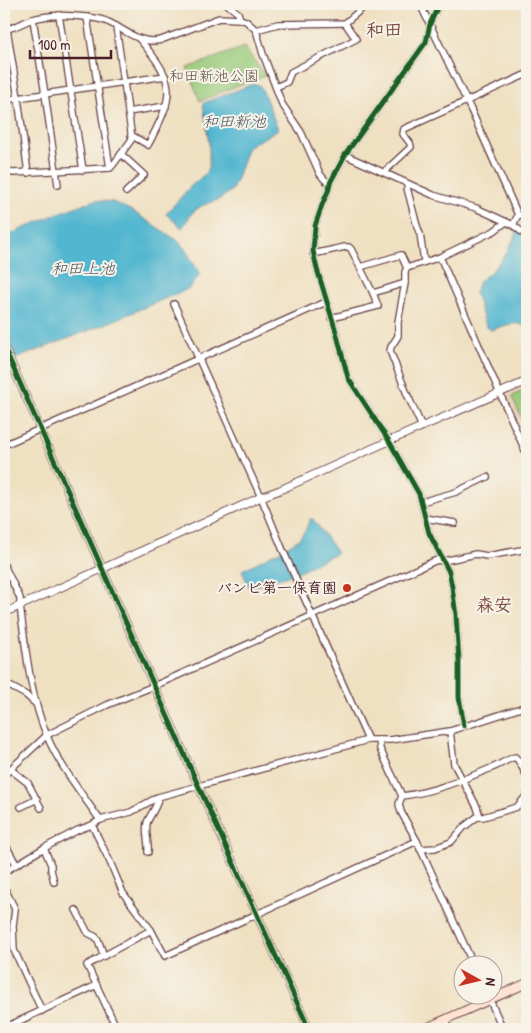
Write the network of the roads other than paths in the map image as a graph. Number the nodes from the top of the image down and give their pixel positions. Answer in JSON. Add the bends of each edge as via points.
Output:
{"nodes":[{"id":1,"x":227,"y":4,"type":"edge"},
{"id":2,"x":373,"y":4,"type":"edge"},
{"id":3,"x":420,"y":4,"type":"edge"},
{"id":4,"x":438,"y":4,"type":"edge"},
{"id":5,"x":363,"y":5,"type":"edge"},
{"id":6,"x":59,"y":15,"type":"junction"},
{"id":7,"x":86,"y":17,"type":"junction"},
{"id":8,"x":33,"y":19,"type":"junction"},
{"id":9,"x":240,"y":19,"type":"junction"},
{"id":10,"x":345,"y":23,"type":"junction"},
{"id":11,"x":430,"y":24,"type":"junction"},
{"id":12,"x":116,"y":26,"type":"junction"},
{"id":13,"x":5,"y":29,"type":"edge"},
{"id":14,"x":256,"y":30,"type":"junction"},
{"id":15,"x":140,"y":40,"type":"junction"},
{"id":16,"x":527,"y":74,"type":"edge"},
{"id":17,"x":165,"y":76,"type":"junction"},
{"id":18,"x":123,"y":82,"type":"junction"},
{"id":19,"x":97,"y":86,"type":"junction"},
{"id":20,"x":276,"y":87,"type":"junction"},
{"id":21,"x":72,"y":90,"type":"junction"},
{"id":22,"x":45,"y":94,"type":"junction"},
{"id":23,"x":18,"y":98,"type":"junction"},
{"id":24,"x":4,"y":100,"type":"edge"},
{"id":25,"x":466,"y":101,"type":"junction"},
{"id":26,"x":166,"y":106,"type":"junction"},
{"id":27,"x":128,"y":112,"type":"junction"},
{"id":28,"x":132,"y":135,"type":"junction"},
{"id":29,"x":121,"y":154,"type":"junction"},
{"id":30,"x":346,"y":155,"type":"junction"},
{"id":31,"x":110,"y":168,"type":"junction"},
{"id":32,"x":4,"y":170,"type":"edge"},
{"id":33,"x":83,"y":170,"type":"junction"},
{"id":34,"x":28,"y":172,"type":"junction"},
{"id":35,"x":56,"y":172,"type":"junction"},
{"id":36,"x":384,"y":172,"type":"junction"},
{"id":37,"x":330,"y":183,"type":"junction"},
{"id":38,"x":58,"y":185,"type":"dead end"},
{"id":39,"x":408,"y":185,"type":"junction"},
{"id":40,"x":126,"y":192,"type":"dead end"},
{"id":41,"x":518,"y":215,"type":"junction"},
{"id":42,"x":527,"y":215,"type":"edge"},
{"id":43,"x":506,"y":222,"type":"junction"},
{"id":44,"x":513,"y":225,"type":"junction"},
{"id":45,"x":527,"y":236,"type":"edge"},
{"id":46,"x":313,"y":254,"type":"junction"},
{"id":47,"x":440,"y":256,"type":"junction"},
{"id":48,"x":424,"y":261,"type":"junction"},
{"id":49,"x":360,"y":267,"type":"junction"},
{"id":50,"x":406,"y":268,"type":"junction"},
{"id":51,"x":405,"y":283,"type":"junction"},
{"id":52,"x":372,"y":293,"type":"junction"},
{"id":53,"x":326,"y":302,"type":"junction"},
{"id":54,"x":174,"y":304,"type":"dead end"},
{"id":55,"x":331,"y":318,"type":"junction"},
{"id":56,"x":4,"y":347,"type":"edge"},
{"id":57,"x":198,"y":359,"type":"junction"},
{"id":58,"x":527,"y":382,"type":"edge"},
{"id":59,"x":500,"y":394,"type":"junction"},
{"id":60,"x":422,"y":427,"type":"junction"},
{"id":61,"x":39,"y":429,"type":"junction"},
{"id":62,"x":389,"y":441,"type":"junction"},
{"id":63,"x":4,"y":445,"type":"edge"},
{"id":64,"x":527,"y":455,"type":"edge"},
{"id":65,"x":487,"y":477,"type":"dead end"},
{"id":66,"x":262,"y":497,"type":"junction"},
{"id":67,"x":421,"y":502,"type":"junction"},
{"id":68,"x":425,"y":518,"type":"junction"},
{"id":69,"x":455,"y":522,"type":"dead end"},
{"id":70,"x":527,"y":548,"type":"edge"},
{"id":71,"x":443,"y":561,"type":"junction"},
{"id":72,"x":4,"y":565,"type":"edge"},
{"id":73,"x":102,"y":568,"type":"junction"},
{"id":74,"x":20,"y":606,"type":"junction"},
{"id":75,"x":4,"y":613,"type":"edge"},
{"id":76,"x":313,"y":615,"type":"junction"},
{"id":77,"x":4,"y":683,"type":"edge"},
{"id":78,"x":154,"y":686,"type":"junction"},
{"id":79,"x":36,"y":704,"type":"junction"},
{"id":80,"x":525,"y":707,"type":"edge"},
{"id":81,"x":527,"y":714,"type":"edge"},
{"id":82,"x":464,"y":726,"type":"junction"},
{"id":83,"x":450,"y":731,"type":"junction"},
{"id":84,"x":47,"y":735,"type":"junction"},
{"id":85,"x":368,"y":740,"type":"junction"},
{"id":86,"x":380,"y":740,"type":"junction"},
{"id":87,"x":10,"y":769,"type":"junction"},
{"id":88,"x":4,"y":774,"type":"edge"},
{"id":89,"x":527,"y":776,"type":"edge"},
{"id":90,"x":463,"y":779,"type":"junction"},
{"id":91,"x":198,"y":786,"type":"junction"},
{"id":92,"x":527,"y":795,"type":"edge"},
{"id":93,"x":402,"y":796,"type":"junction"},
{"id":94,"x":158,"y":797,"type":"junction"},
{"id":95,"x":36,"y":799,"type":"junction"},
{"id":96,"x":21,"y":807,"type":"dead end"},
{"id":97,"x":41,"y":808,"type":"dead end"},
{"id":98,"x":480,"y":817,"type":"junction"},
{"id":99,"x":100,"y":820,"type":"junction"},
{"id":100,"x":92,"y":825,"type":"junction"},
{"id":101,"x":417,"y":841,"type":"junction"},
{"id":102,"x":4,"y":842,"type":"edge"},
{"id":103,"x":44,"y":848,"type":"junction"},
{"id":104,"x":420,"y":849,"type":"junction"},
{"id":105,"x":148,"y":852,"type":"dead end"},
{"id":106,"x":16,"y":864,"type":"junction"},
{"id":107,"x":4,"y":872,"type":"edge"},
{"id":108,"x":54,"y":882,"type":"dead end"},
{"id":109,"x":4,"y":887,"type":"edge"},
{"id":110,"x":76,"y":910,"type":"dead end"},
{"id":111,"x":256,"y":914,"type":"junction"},
{"id":112,"x":151,"y":930,"type":"junction"},
{"id":113,"x":104,"y":956,"type":"junction"},
{"id":114,"x":469,"y":956,"type":"edge"},
{"id":115,"x":527,"y":983,"type":"edge"},
{"id":116,"x":97,"y":985,"type":"junction"},
{"id":117,"x":504,"y":992,"type":"edge"},
{"id":118,"x":473,"y":1006,"type":"edge"},
{"id":119,"x":493,"y":1006,"type":"edge"},
{"id":120,"x":42,"y":1011,"type":"junction"},
{"id":121,"x":445,"y":1020,"type":"junction"},
{"id":122,"x":4,"y":1028,"type":"edge"},
{"id":123,"x":116,"y":1029,"type":"edge"},
{"id":124,"x":309,"y":1029,"type":"edge"},
{"id":125,"x":424,"y":1029,"type":"edge"},
{"id":126,"x":449,"y":1029,"type":"edge"},
{"id":127,"x":503,"y":1029,"type":"edge"}],
"edges":[{"from":1,"to":9,"type":"street"},
{"from":2,"to":5,"type":"street"},
{"from":3,"to":11,"type":"street"},
{"from":4,"to":11,"type":"street"},
{"from":5,"to":10,"type":"street"},
{"from":6,"to":7,"type":"street"},
{"from":6,"to":8,"type":"street"},
{"from":6,"to":21,"type":"street"},
{"from":7,"to":12,"type":"street"},
{"from":7,"to":19,"type":"street"},
{"from":8,"to":13,"type":"street"},
{"from":8,"to":22,"type":"street"},
{"from":9,"to":14,"type":"street"},
{"from":9,"to":15,"type":"street","via":[[219,18],[161,40]]},
{"from":10,"to":14,"type":"street","via":[[278,24]]},
{"from":10,"to":20,"type":"street","via":[[356,40],[291,72],[287,82]]},
{"from":11,"to":25,"type":"street"},
{"from":11,"to":30,"type":"street","via":[[426,42]]},
{"from":12,"to":15,"type":"street"},
{"from":12,"to":18,"type":"street"},
{"from":13,"to":23,"type":"street"},
{"from":14,"to":20,"type":"street"},
{"from":15,"to":17,"type":"street","via":[[155,57]]},
{"from":16,"to":25,"type":"street"},
{"from":17,"to":18,"type":"street"},
{"from":17,"to":26,"type":"street","via":[[168,84]]},
{"from":18,"to":19,"type":"street"},
{"from":18,"to":27,"type":"street"},
{"from":19,"to":21,"type":"street"},
{"from":19,"to":31,"type":"street"},
{"from":20,"to":37,"type":"street","via":[[320,174]]},
{"from":21,"to":22,"type":"street"},
{"from":21,"to":33,"type":"street"},
{"from":22,"to":23,"type":"street"},
{"from":22,"to":35,"type":"street"},
{"from":23,"to":24,"type":"street"},
{"from":23,"to":34,"type":"street"},
{"from":25,"to":36,"type":"street","via":[[404,129],[403,134],[410,147]]},
{"from":25,"to":41,"type":"street"},
{"from":26,"to":27,"type":"street"},
{"from":26,"to":28,"type":"street","via":[[148,145]]},
{"from":27,"to":28,"type":"street"},
{"from":28,"to":29,"type":"street"},
{"from":29,"to":31,"type":"street"},
{"from":29,"to":40,"type":"street","via":[[144,175]]},
{"from":30,"to":36,"type":"street"},
{"from":30,"to":37,"type":"street"},
{"from":31,"to":33,"type":"street"},
{"from":32,"to":34,"type":"street","via":[[13,174]]},
{"from":33,"to":35,"type":"street"},
{"from":34,"to":35,"type":"street"},
{"from":35,"to":38,"type":"street"},
{"from":36,"to":39,"type":"street"},
{"from":37,"to":46,"type":"street","via":[[315,226]]},
{"from":39,"to":43,"type":"street","via":[[476,208]]},
{"from":39,"to":48,"type":"street"},
{"from":41,"to":42,"type":"street"},
{"from":41,"to":44,"type":"street"},
{"from":43,"to":44,"type":"street"},
{"from":43,"to":47,"type":"street","via":[[494,231]]},
{"from":44,"to":45,"type":"street"},
{"from":46,"to":49,"type":"street","via":[[349,248]]},
{"from":46,"to":53,"type":"street"},
{"from":47,"to":48,"type":"street"},
{"from":47,"to":59,"type":"street"},
{"from":48,"to":50,"type":"street"},
{"from":49,"to":50,"type":"street","via":[[401,255]]},
{"from":49,"to":52,"type":"street"},
{"from":50,"to":51,"type":"street"},
{"from":51,"to":52,"type":"street"},
{"from":51,"to":60,"type":"street","via":[[398,336],[390,351]]},
{"from":52,"to":55,"type":"street","via":[[378,306]]},
{"from":53,"to":55,"type":"street"},
{"from":53,"to":57,"type":"street"},
{"from":54,"to":57,"type":"street"},
{"from":55,"to":62,"type":"street","via":[[348,378]]},
{"from":56,"to":61,"type":"street"},
{"from":57,"to":61,"type":"street"},
{"from":57,"to":66,"type":"street"},
{"from":58,"to":59,"type":"street"},
{"from":59,"to":60,"type":"street"},
{"from":59,"to":64,"type":"street"},
{"from":60,"to":62,"type":"street"},
{"from":61,"to":63,"type":"street"},
{"from":61,"to":73,"type":"street"},
{"from":62,"to":66,"type":"street"},
{"from":62,"to":67,"type":"street"},
{"from":65,"to":67,"type":"street","via":[[456,492]]},
{"from":66,"to":73,"type":"street"},
{"from":66,"to":76,"type":"street"},
{"from":67,"to":68,"type":"street"},
{"from":68,"to":69,"type":"street"},
{"from":68,"to":71,"type":"street"},
{"from":70,"to":71,"type":"street"},
{"from":71,"to":76,"type":"street","via":[[437,560]]},
{"from":71,"to":82,"type":"street","via":[[449,572],[456,614],[459,697]]},
{"from":72,"to":74,"type":"street","via":[[20,598]]},
{"from":73,"to":74,"type":"street"},
{"from":73,"to":78,"type":"street"},
{"from":74,"to":75,"type":"street"},
{"from":74,"to":79,"type":"street"},
{"from":76,"to":78,"type":"street"},
{"from":76,"to":85,"type":"street"},
{"from":77,"to":79,"type":"street"},
{"from":78,"to":84,"type":"street"},
{"from":78,"to":91,"type":"street"},
{"from":79,"to":84,"type":"street"},
{"from":80,"to":81,"type":"street"},
{"from":80,"to":82,"type":"street"},
{"from":82,"to":83,"type":"street"},
{"from":83,"to":86,"type":"street"},
{"from":83,"to":90,"type":"street","via":[[454,764]]},
{"from":84,"to":87,"type":"street"},
{"from":84,"to":99,"type":"street","via":[[57,756]]},
{"from":85,"to":86,"type":"street"},
{"from":85,"to":91,"type":"street"},
{"from":86,"to":93,"type":"street","via":[[380,749]]},
{"from":87,"to":88,"type":"street"},
{"from":87,"to":95,"type":"street","via":[[28,783]]},
{"from":89,"to":90,"type":"street","via":[[515,757]]},
{"from":90,"to":93,"type":"street"},
{"from":90,"to":98,"type":"street"},
{"from":91,"to":94,"type":"street"},
{"from":91,"to":111,"type":"street"},
{"from":92,"to":98,"type":"street","via":[[517,807]]},
{"from":93,"to":101,"type":"street","via":[[401,812]]},
{"from":94,"to":99,"type":"street","via":[[131,812]]},
{"from":94,"to":105,"type":"street","via":[[148,823]]},
{"from":95,"to":96,"type":"street"},
{"from":95,"to":97,"type":"street"},
{"from":98,"to":104,"type":"street","via":[[464,827],[451,842]]},
{"from":99,"to":100,"type":"street"},
{"from":100,"to":103,"type":"street"},
{"from":100,"to":112,"type":"street","via":[[122,893]]},
{"from":101,"to":104,"type":"street"},
{"from":101,"to":111,"type":"street"},
{"from":102,"to":106,"type":"street"},
{"from":103,"to":106,"type":"street"},
{"from":103,"to":108,"type":"street"},
{"from":104,"to":114,"type":"street"},
{"from":106,"to":107,"type":"street"},
{"from":109,"to":120,"type":"street","via":[[15,909],[14,950]]},
{"from":110,"to":113,"type":"street","via":[[88,932],[98,940]]},
{"from":111,"to":112,"type":"street","via":[[165,956]]},
{"from":111,"to":124,"type":"street"},
{"from":112,"to":113,"type":"street"},
{"from":113,"to":116,"type":"street","via":[[87,965]]},
{"from":115,"to":117,"type":"main road"},
{"from":116,"to":120,"type":"street"},
{"from":116,"to":123,"type":"street"},
{"from":118,"to":121,"type":"main road"},
{"from":119,"to":127,"type":"street"},
{"from":120,"to":122,"type":"street"},
{"from":121,"to":125,"type":"main road"},
{"from":121,"to":126,"type":"street"}]}
